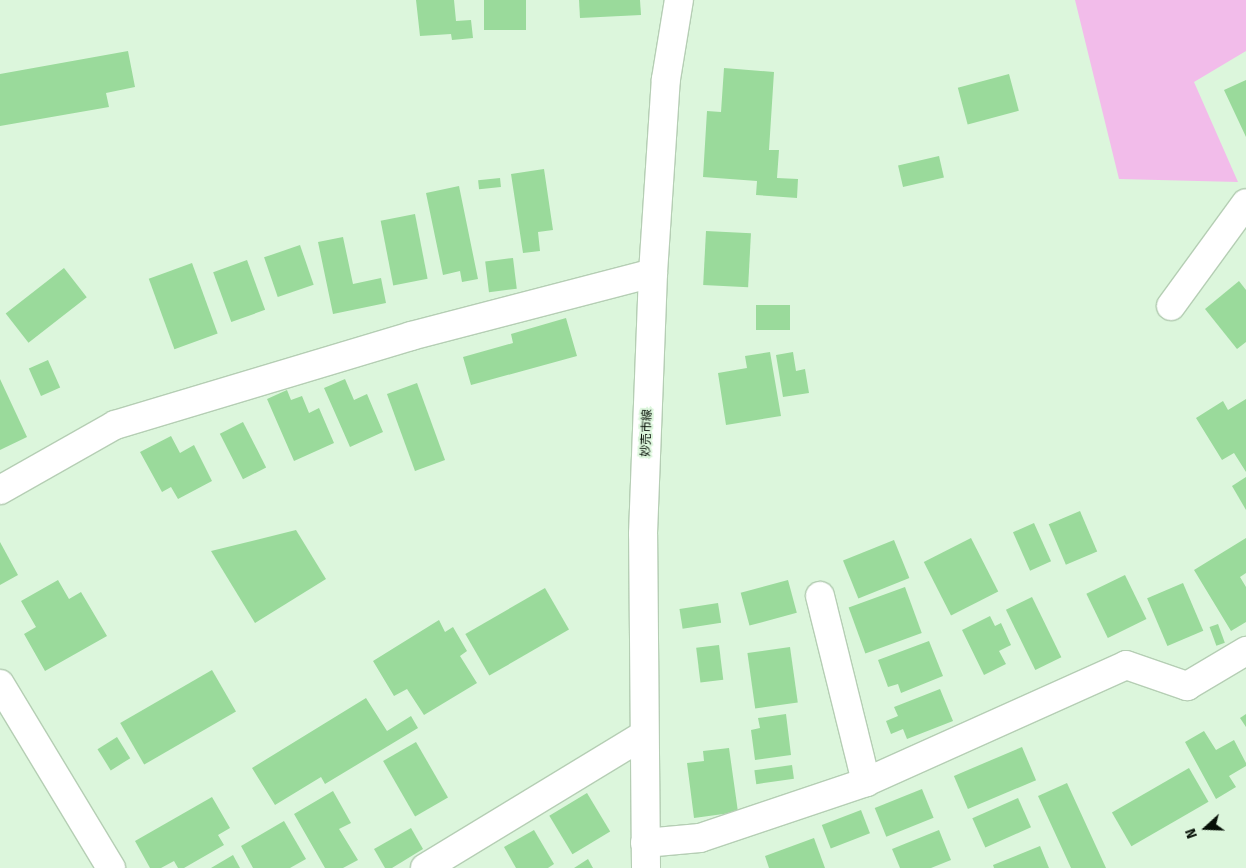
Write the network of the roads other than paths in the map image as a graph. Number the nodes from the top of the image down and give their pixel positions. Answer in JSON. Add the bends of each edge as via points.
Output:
{"nodes":[{"id":1,"x":679,"y":0,"type":"edge"},
{"id":2,"x":1246,"y":203,"type":"edge"},
{"id":3,"x":653,"y":273,"type":"junction"},
{"id":4,"x":1171,"y":306,"type":"dead end"},
{"id":5,"x":0,"y":490,"type":"edge"},
{"id":6,"x":820,"y":596,"type":"dead end"},
{"id":7,"x":1246,"y":651,"type":"edge"},
{"id":8,"x":0,"y":684,"type":"edge"},
{"id":9,"x":644,"y":735,"type":"junction"},
{"id":10,"x":866,"y":782,"type":"junction"},
{"id":11,"x":646,"y":856,"type":"edge"},
{"id":12,"x":111,"y":868,"type":"edge"},
{"id":13,"x":425,"y":868,"type":"edge"}],
"edges":[{"from":1,"to":3,"type":"street","name":"妙売市線","via":[[666,78]]},
{"from":2,"to":4,"type":"street"},
{"from":3,"to":5,"type":"street","via":[[411,336],[115,425]]},
{"from":3,"to":9,"type":"street","name":"妙売市線","via":[[643,534]]},
{"from":6,"to":10,"type":"street"},
{"from":7,"to":10,"type":"street","via":[[1187,686],[1126,664]]},
{"from":8,"to":12,"type":"street"},
{"from":9,"to":11,"type":"street","name":"妙売市線"},
{"from":9,"to":13,"type":"street"},
{"from":10,"to":11,"type":"street"}]}
